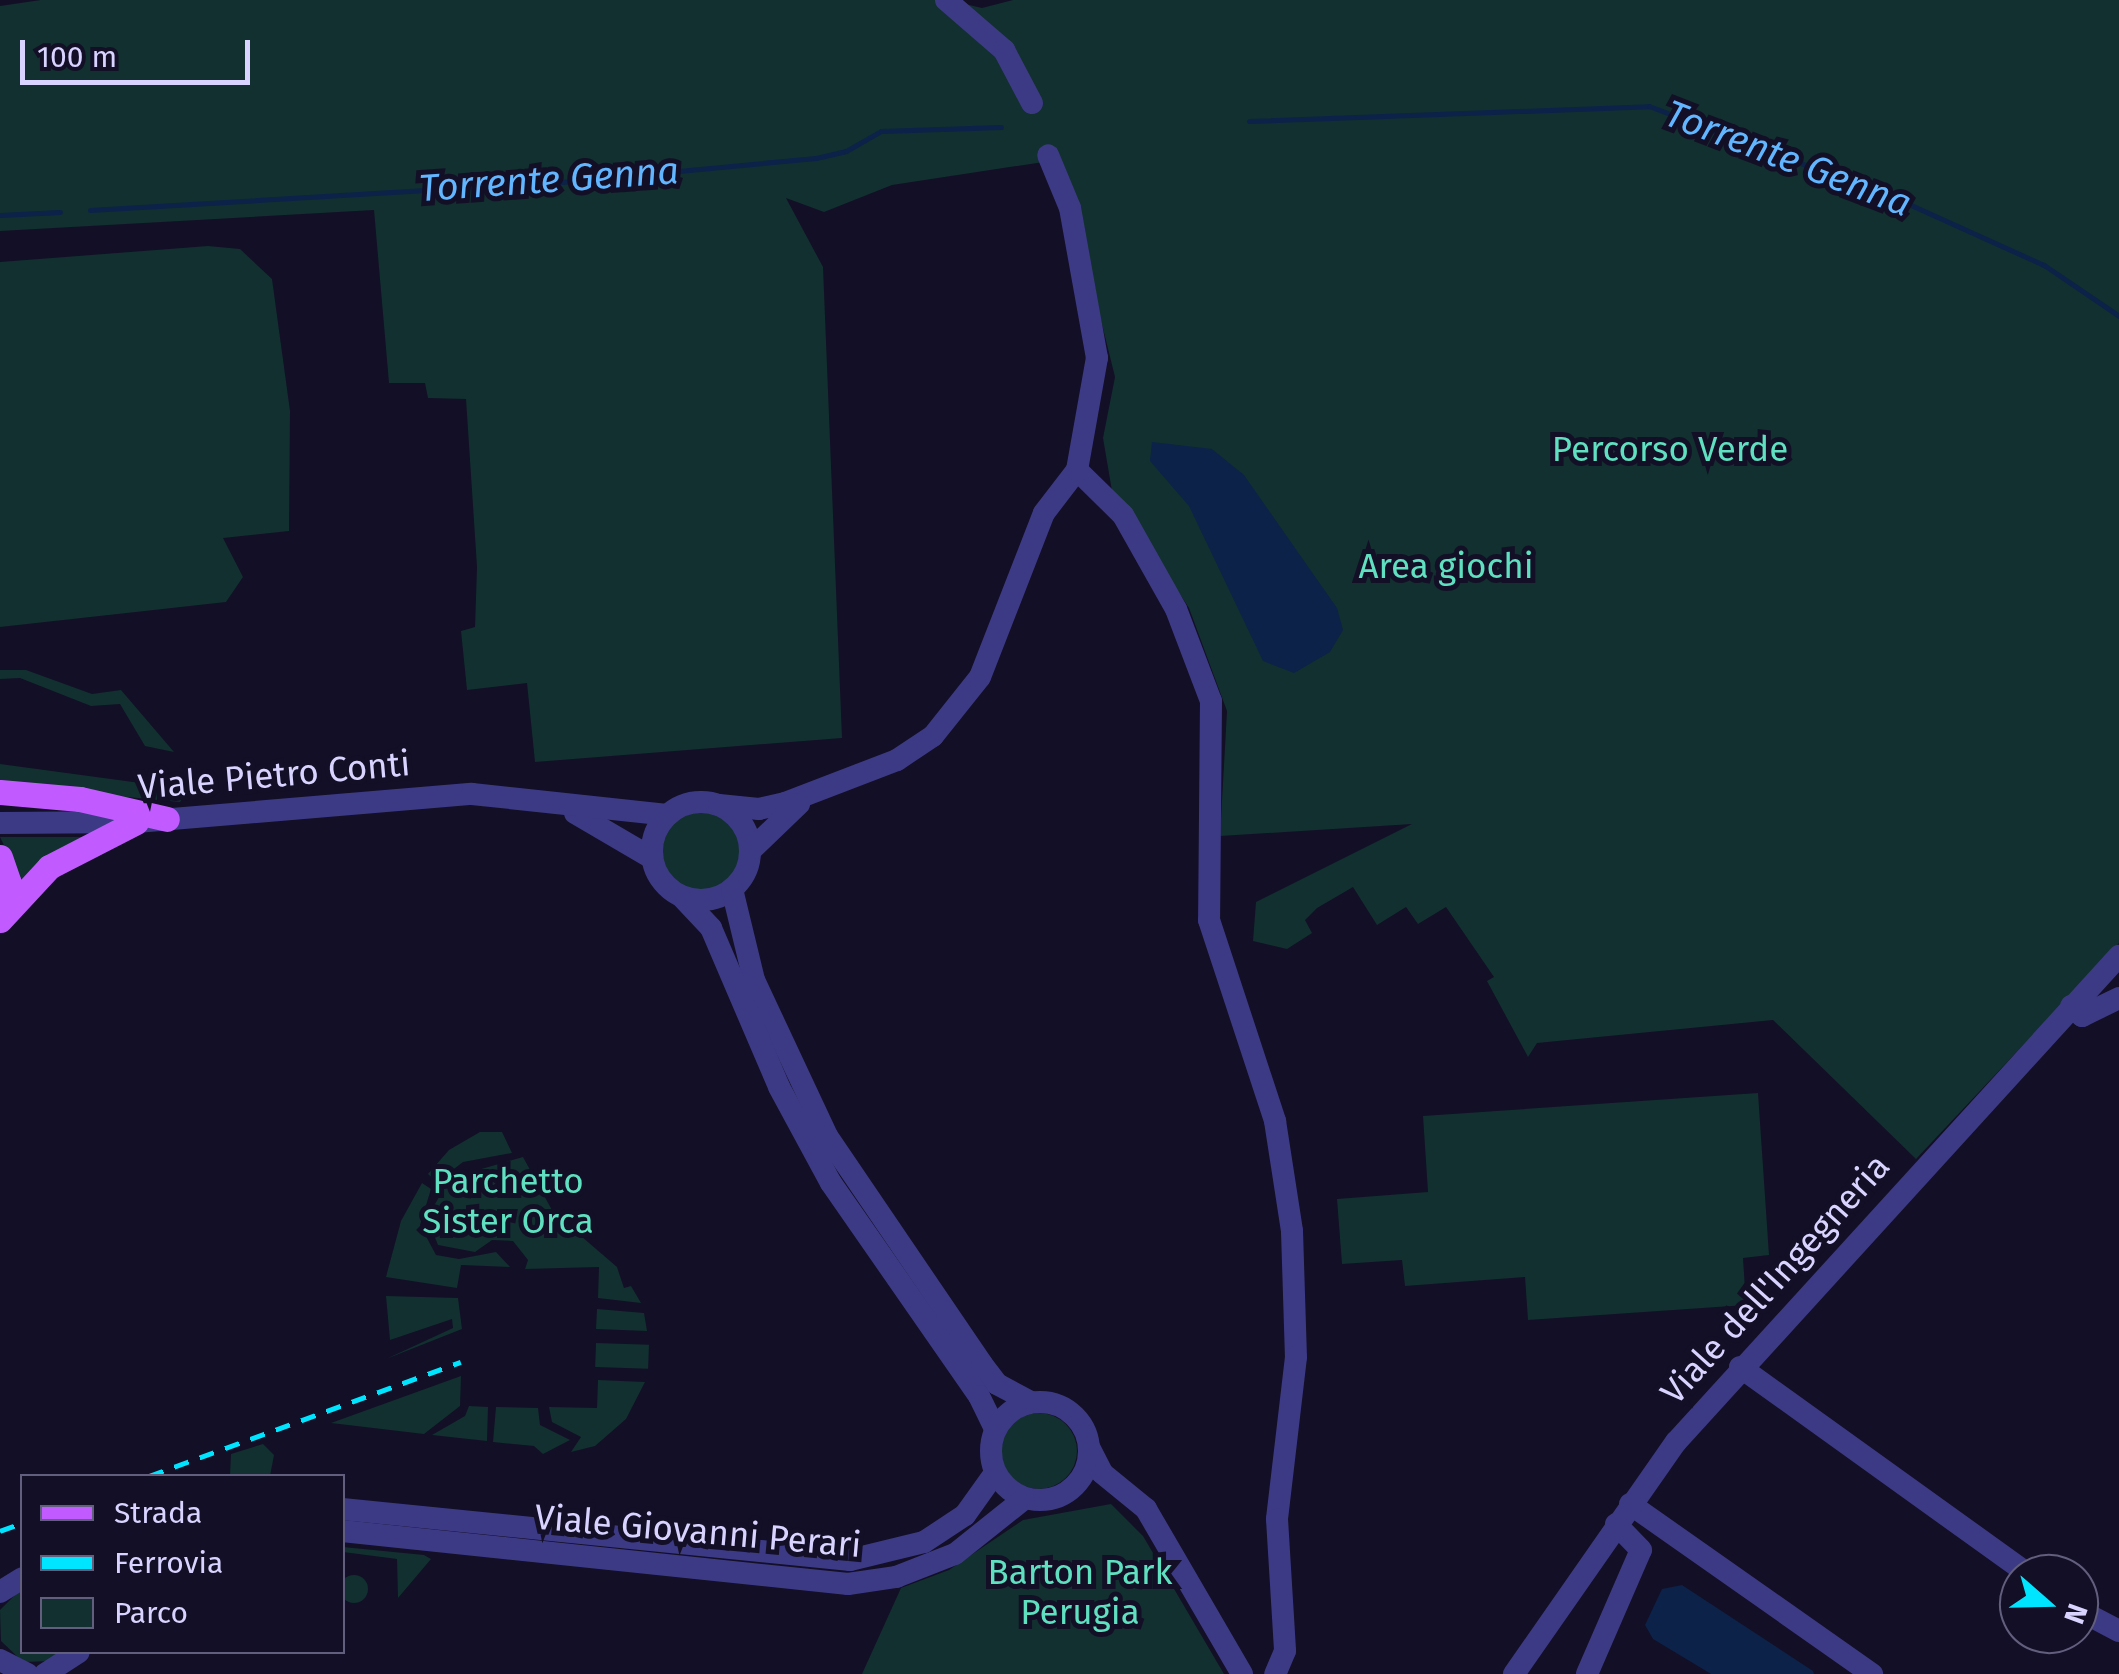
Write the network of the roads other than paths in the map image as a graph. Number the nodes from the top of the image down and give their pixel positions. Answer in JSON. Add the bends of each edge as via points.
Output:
{"nodes":[{"id":1,"x":946,"y":0,"type":"edge"},
{"id":2,"x":1032,"y":103,"type":"dead end"},
{"id":3,"x":1048,"y":155,"type":"dead end"},
{"id":4,"x":1077,"y":470,"type":"junction"},
{"id":5,"x":0,"y":792,"type":"edge"},
{"id":6,"x":810,"y":796,"type":"junction"},
{"id":7,"x":554,"y":802,"type":"junction"},
{"id":8,"x":719,"y":805,"type":"junction"},
{"id":9,"x":667,"y":815,"type":"junction"},
{"id":10,"x":167,"y":819,"type":"junction"},
{"id":11,"x":136,"y":822,"type":"junction"},
{"id":12,"x":0,"y":823,"type":"edge"},
{"id":13,"x":750,"y":852,"type":"junction"},
{"id":14,"x":0,"y":858,"type":"edge"},
{"id":15,"x":652,"y":858,"type":"junction"},
{"id":16,"x":732,"y":889,"type":"junction"},
{"id":17,"x":681,"y":896,"type":"junction"},
{"id":18,"x":0,"y":917,"type":"edge"},
{"id":19,"x":2119,"y":956,"type":"edge"},
{"id":20,"x":2119,"y":998,"type":"edge"},
{"id":21,"x":2071,"y":1006,"type":"junction"},
{"id":22,"x":1740,"y":1367,"type":"junction"},
{"id":23,"x":1031,"y":1402,"type":"junction"},
{"id":24,"x":995,"y":1430,"type":"junction"},
{"id":25,"x":1089,"y":1448,"type":"junction"},
{"id":26,"x":995,"y":1473,"type":"junction"},
{"id":27,"x":1073,"y":1488,"type":"junction"},
{"id":28,"x":1117,"y":1488,"type":"junction"},
{"id":29,"x":1024,"y":1499,"type":"junction"},
{"id":30,"x":1630,"y":1504,"type":"junction"},
{"id":31,"x":345,"y":1509,"type":"edge"},
{"id":32,"x":1616,"y":1524,"type":"junction"},
{"id":33,"x":345,"y":1531,"type":"edge"},
{"id":34,"x":2000,"y":1554,"type":"edge"},
{"id":35,"x":0,"y":1660,"type":"edge"},
{"id":36,"x":76,"y":1662,"type":"edge"},
{"id":37,"x":28,"y":1674,"type":"edge"},
{"id":38,"x":45,"y":1674,"type":"edge"},
{"id":39,"x":1242,"y":1674,"type":"edge"},
{"id":40,"x":1275,"y":1674,"type":"edge"},
{"id":41,"x":1514,"y":1674,"type":"edge"},
{"id":42,"x":1587,"y":1674,"type":"edge"},
{"id":43,"x":1872,"y":1674,"type":"edge"}],
"edges":[{"from":1,"to":2,"type":"street","via":[[972,17],[1018,66]]},
{"from":3,"to":4,"type":"street","name":"Viale Pietro Conti","via":[[1070,208],[1097,358]]},
{"from":4,"to":6,"type":"street","name":"Viale Pietro Conti","via":[[1044,513],[980,677],[955,711],[934,736],[897,760]]},
{"from":4,"to":40,"type":"street","via":[[1123,515],[1176,610],[1211,701],[1209,920],[1274,1121],[1292,1232],[1296,1358],[1276,1519],[1285,1651]]},
{"from":5,"to":10,"type":"main road","via":[[80,799]]},
{"from":6,"to":8,"type":"street","name":"Viale Pietro Conti","via":[[760,810]]},
{"from":6,"to":13,"type":"street","name":"Viale Pietro Conti"},
{"from":7,"to":9,"type":"street","name":"Viale Pietro Conti"},
{"from":7,"to":10,"type":"street","name":"Viale Pietro Conti","via":[[472,794]]},
{"from":7,"to":15,"type":"street","name":"Viale Pietro Conti"},
{"from":8,"to":9,"type":"street","name":"Viale Pietro Conti","via":[[692,802]]},
{"from":8,"to":13,"type":"street","via":[[742,824]]},
{"from":9,"to":15,"type":"street"},
{"from":10,"to":11,"type":"street","name":"Viale Pietro Conti"},
{"from":11,"to":12,"type":"street","name":"Viale Pietro Conti"},
{"from":11,"to":18,"type":"main road","via":[[50,867]]},
{"from":13,"to":16,"type":"street","name":"Viale Pietro Conti"},
{"from":14,"to":18,"type":"main road","via":[[9,883]]},
{"from":15,"to":17,"type":"street","name":"Viale Pietro Conti","via":[[667,887]]},
{"from":16,"to":17,"type":"street","via":[[708,900]]},
{"from":16,"to":23,"type":"street","via":[[754,980],[827,1136],[982,1364],[998,1384]]},
{"from":17,"to":24,"type":"street","name":"Viale Pietro Conti","via":[[711,928],[779,1087],[831,1182],[979,1396]]},
{"from":19,"to":21,"type":"street","name":"Viale dell'Ingegneria"},
{"from":20,"to":21,"type":"street","via":[[2082,1016]]},
{"from":21,"to":22,"type":"street","name":"Viale dell'Ingegneria"},
{"from":22,"to":30,"type":"street","name":"Viale dell'Ingegneria"},
{"from":22,"to":34,"type":"street"},
{"from":23,"to":24,"type":"street"},
{"from":23,"to":25,"type":"street","via":[[1048,1402],[1076,1418]]},
{"from":24,"to":26,"type":"street"},
{"from":25,"to":27,"type":"street"},
{"from":25,"to":28,"type":"street"},
{"from":26,"to":29,"type":"street"},
{"from":26,"to":31,"type":"street","name":"Viale Giovanni Perari","via":[[965,1515],[924,1542],[850,1560]]},
{"from":27,"to":28,"type":"street"},
{"from":27,"to":29,"type":"street","via":[[1050,1500]]},
{"from":28,"to":39,"type":"street","via":[[1146,1509]]},
{"from":29,"to":33,"type":"street","name":"Viale Giovanni Perari","via":[[955,1554],[896,1577],[848,1584]]},
{"from":30,"to":32,"type":"street","name":"Viale dell'Ingegneria"},
{"from":30,"to":43,"type":"street"},
{"from":32,"to":41,"type":"street","name":"Viale dell'Ingegneria"},
{"from":32,"to":42,"type":"street","via":[[1641,1550]]},
{"from":35,"to":37,"type":"street"},
{"from":36,"to":38,"type":"street"}]}
